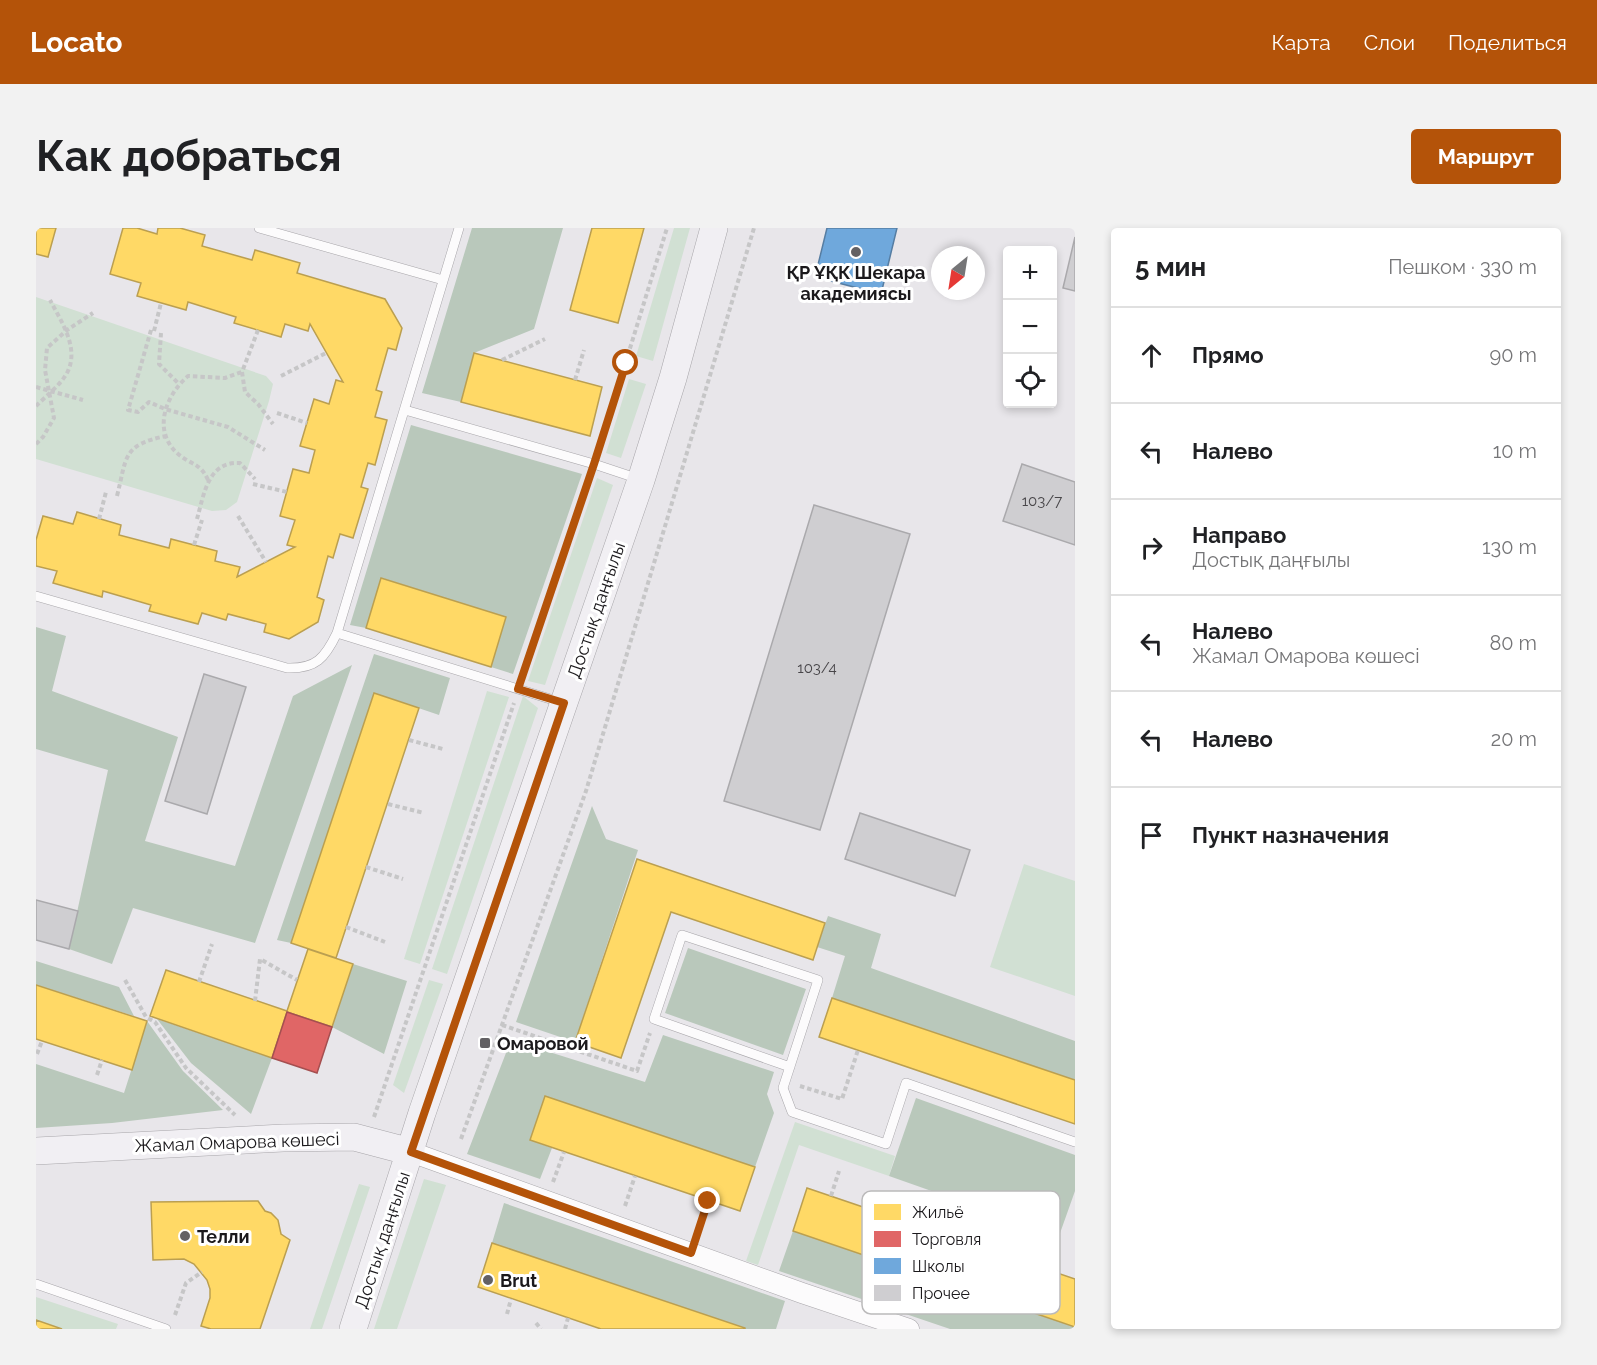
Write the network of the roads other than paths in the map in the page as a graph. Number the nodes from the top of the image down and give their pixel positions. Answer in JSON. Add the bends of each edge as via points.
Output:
{"nodes":[{"id":1,"x":259,"y":228,"type":"edge"},
{"id":2,"x":459,"y":228,"type":"edge"},
{"id":3,"x":714,"y":228,"type":"edge"},
{"id":4,"x":443,"y":280,"type":"junction"},
{"id":5,"x":405,"y":410,"type":"junction"},
{"id":6,"x":641,"y":480,"type":"junction"},
{"id":7,"x":36,"y":596,"type":"edge"},
{"id":8,"x":337,"y":633,"type":"junction"},
{"id":9,"x":564,"y":703,"type":"junction"},
{"id":10,"x":790,"y":1067,"type":"junction"},
{"id":11,"x":1075,"y":1142,"type":"edge"},
{"id":12,"x":36,"y":1151,"type":"edge"},
{"id":13,"x":411,"y":1152,"type":"junction"},
{"id":14,"x":36,"y":1284,"type":"edge"},
{"id":15,"x":862,"y":1313,"type":"edge"},
{"id":16,"x":866,"y":1314,"type":"edge"},
{"id":17,"x":166,"y":1329,"type":"edge"},
{"id":18,"x":353,"y":1329,"type":"edge"},
{"id":19,"x":909,"y":1329,"type":"edge"}],
"edges":[{"from":1,"to":4,"type":"lane"},
{"from":2,"to":4,"type":"lane"},
{"from":3,"to":6,"type":"main road","name":"Достық даңғылы"},
{"from":4,"to":5,"type":"lane"},
{"from":5,"to":6,"type":"lane"},
{"from":5,"to":8,"type":"lane"},
{"from":6,"to":9,"type":"main road","name":"Достық даңғылы"},
{"from":7,"to":8,"type":"lane","via":[[288,668],[304,668],[316,662]]},
{"from":8,"to":9,"type":"lane"},
{"from":9,"to":13,"type":"main road","name":"Достық даңғылы"},
{"from":10,"to":10,"type":"lane","via":[[818,980],[682,935],[654,1019]]},
{"from":10,"to":11,"type":"lane","via":[[783,1088],[792,1112],[886,1144],[906,1083]]},
{"from":12,"to":13,"type":"main road","name":"Жамал Омарова көшесі","via":[[354,1137]]},
{"from":13,"to":15,"type":"street","name":"Жамал Омарова көшесі"},
{"from":13,"to":18,"type":"main road","name":"Достық даңғылы"},
{"from":14,"to":17,"type":"lane"},
{"from":16,"to":19,"type":"street","name":"Жамал Омарова көшесі"}]}
